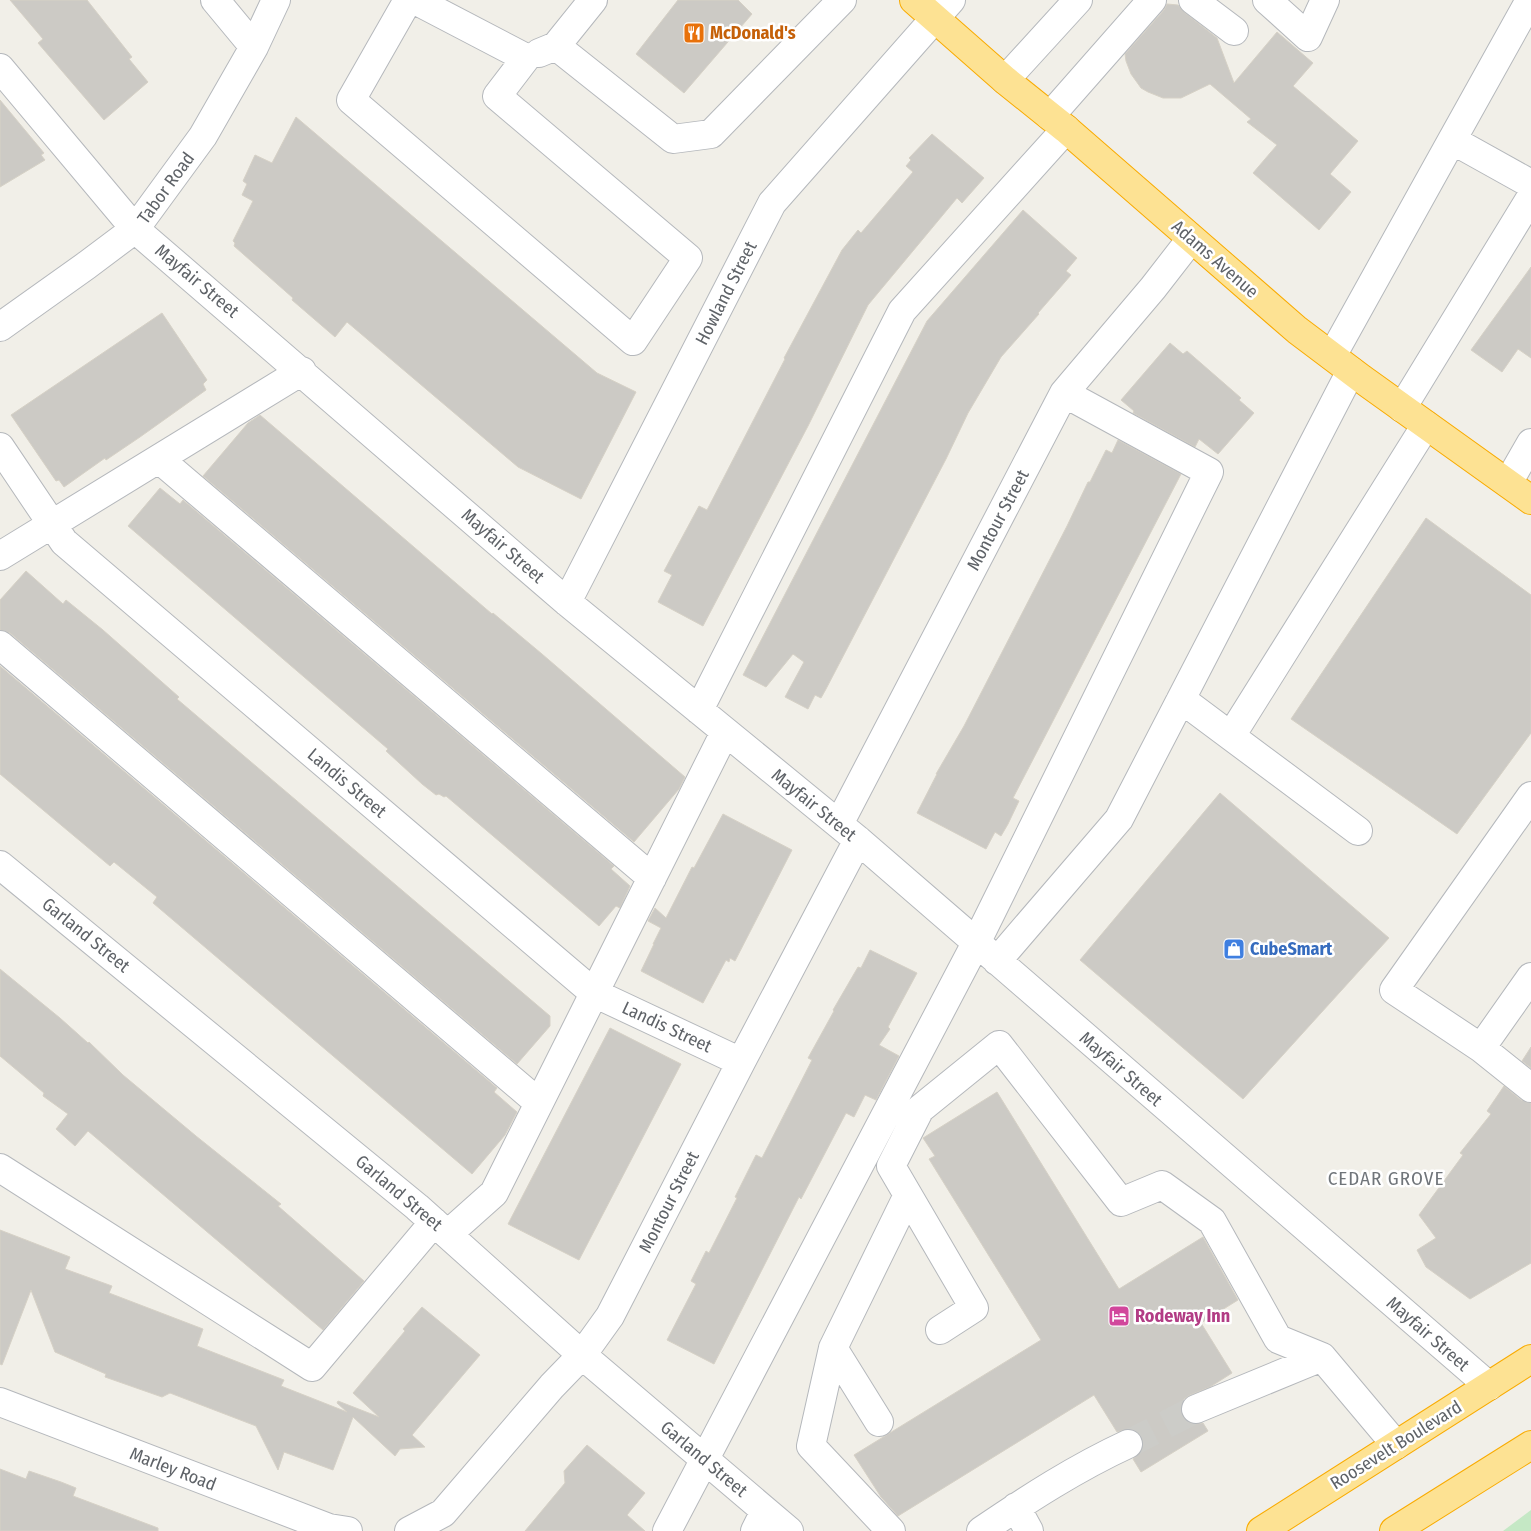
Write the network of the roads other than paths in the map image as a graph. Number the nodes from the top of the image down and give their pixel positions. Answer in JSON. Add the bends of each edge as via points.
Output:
{"nodes":[{"id":1,"x":215,"y":0,"type":"edge"},
{"id":2,"x":276,"y":0,"type":"edge"},
{"id":3,"x":408,"y":0,"type":"edge"},
{"id":4,"x":415,"y":0,"type":"edge"},
{"id":5,"x":593,"y":0,"type":"edge"},
{"id":6,"x":842,"y":0,"type":"edge"},
{"id":7,"x":914,"y":0,"type":"edge"},
{"id":8,"x":1078,"y":0,"type":"edge"},
{"id":9,"x":1152,"y":0,"type":"edge"},
{"id":10,"x":1192,"y":0,"type":"edge"},
{"id":11,"x":1267,"y":0,"type":"edge"},
{"id":12,"x":1325,"y":0,"type":"edge"},
{"id":13,"x":1530,"y":0,"type":"edge"},
{"id":14,"x":943,"y":9,"type":"edge"},
{"id":15,"x":1234,"y":31,"type":"dead end"},
{"id":16,"x":556,"y":46,"type":"junction"},
{"id":17,"x":254,"y":47,"type":"junction"},
{"id":18,"x":526,"y":58,"type":"junction"},
{"id":19,"x":0,"y":68,"type":"edge"},
{"id":20,"x":1006,"y":80,"type":"junction"},
{"id":21,"x":1058,"y":123,"type":"junction"},
{"id":22,"x":1452,"y":140,"type":"junction"},
{"id":23,"x":1531,"y":184,"type":"edge"},
{"id":24,"x":1531,"y":198,"type":"edge"},
{"id":25,"x":135,"y":229,"type":"junction"},
{"id":26,"x":1191,"y":239,"type":"junction"},
{"id":27,"x":0,"y":327,"type":"edge"},
{"id":28,"x":1342,"y":364,"type":"junction"},
{"id":29,"x":302,"y":371,"type":"junction"},
{"id":30,"x":1064,"y":394,"type":"junction"},
{"id":31,"x":1402,"y":408,"type":"junction"},
{"id":32,"x":1426,"y":425,"type":"junction"},
{"id":33,"x":1531,"y":443,"type":"edge"},
{"id":34,"x":0,"y":447,"type":"edge"},
{"id":35,"x":159,"y":459,"type":"junction"},
{"id":36,"x":1508,"y":483,"type":"junction"},
{"id":37,"x":1531,"y":500,"type":"edge"},
{"id":38,"x":52,"y":525,"type":"junction"},
{"id":39,"x":0,"y":556,"type":"edge"},
{"id":40,"x":567,"y":602,"type":"junction"},
{"id":41,"x":0,"y":645,"type":"edge"},
{"id":42,"x":1181,"y":700,"type":"junction"},
{"id":43,"x":699,"y":710,"type":"junction"},
{"id":44,"x":725,"y":732,"type":"junction"},
{"id":45,"x":1231,"y":736,"type":"junction"},
{"id":46,"x":1531,"y":796,"type":"edge"},
{"id":47,"x":1358,"y":831,"type":"dead end"},
{"id":48,"x":848,"y":832,"type":"junction"},
{"id":49,"x":0,"y":865,"type":"edge"},
{"id":50,"x":652,"y":878,"type":"junction"},
{"id":51,"x":976,"y":943,"type":"junction"},
{"id":52,"x":997,"y":961,"type":"junction"},
{"id":53,"x":1531,"y":977,"type":"edge"},
{"id":54,"x":594,"y":993,"type":"junction"},
{"id":55,"x":1481,"y":1048,"type":"junction"},
{"id":56,"x":741,"y":1062,"type":"junction"},
{"id":57,"x":1531,"y":1088,"type":"edge"},
{"id":58,"x":539,"y":1103,"type":"junction"},
{"id":59,"x":0,"y":1168,"type":"edge"},
{"id":60,"x":908,"y":1195,"type":"junction"},
{"id":61,"x":441,"y":1228,"type":"junction"},
{"id":62,"x":940,"y":1330,"type":"dead end"},
{"id":63,"x":833,"y":1348,"type":"junction"},
{"id":64,"x":582,"y":1355,"type":"junction"},
{"id":65,"x":1322,"y":1357,"type":"junction"},
{"id":66,"x":1531,"y":1359,"type":"edge"},
{"id":67,"x":1488,"y":1386,"type":"junction"},
{"id":68,"x":0,"y":1402,"type":"edge"},
{"id":69,"x":1196,"y":1409,"type":"tunnel mouth"},
{"id":70,"x":879,"y":1422,"type":"dead end"},
{"id":71,"x":1128,"y":1444,"type":"tunnel mouth"},
{"id":72,"x":1396,"y":1445,"type":"junction"},
{"id":73,"x":1531,"y":1445,"type":"edge"},
{"id":74,"x":705,"y":1460,"type":"junction"},
{"id":75,"x":1016,"y":1507,"type":"junction"},
{"id":76,"x":760,"y":1521,"type":"edge"},
{"id":77,"x":417,"y":1527,"type":"edge"},
{"id":78,"x":348,"y":1531,"type":"edge"},
{"id":79,"x":667,"y":1531,"type":"edge"},
{"id":80,"x":789,"y":1531,"type":"edge"},
{"id":81,"x":891,"y":1531,"type":"edge"},
{"id":82,"x":981,"y":1531,"type":"edge"},
{"id":83,"x":1029,"y":1531,"type":"edge"},
{"id":84,"x":1260,"y":1531,"type":"edge"},
{"id":85,"x":1394,"y":1531,"type":"edge"}],
"edges":[{"from":1,"to":17,"type":"street"},
{"from":2,"to":17,"type":"street","name":"Tabor Road"},
{"from":3,"to":18,"type":"street","via":[[350,100],[633,341],[688,258],[497,96]]},
{"from":4,"to":18,"type":"street"},
{"from":5,"to":16,"type":"street"},
{"from":6,"to":16,"type":"street","via":[[711,134],[673,139]]},
{"from":7,"to":14,"type":"highway","name":"Adams Avenue"},
{"from":8,"to":20,"type":"street"},
{"from":9,"to":21,"type":"street"},
{"from":10,"to":15,"type":"street"},
{"from":11,"to":12,"type":"street","via":[[1308,36]]},
{"from":13,"to":22,"type":"street"},
{"from":14,"to":20,"type":"highway","name":"Adams Avenue"},
{"from":14,"to":40,"type":"street","name":"Howland Street","via":[[772,203]]},
{"from":16,"to":18,"type":"street"},
{"from":17,"to":25,"type":"street","name":"Tabor Road","via":[[203,136]]},
{"from":19,"to":25,"type":"street","name":"Mayfair Street"},
{"from":20,"to":21,"type":"highway","name":"Adams Avenue"},
{"from":21,"to":26,"type":"highway","name":"Adams Avenue"},
{"from":21,"to":43,"type":"street","via":[[902,311]]},
{"from":22,"to":23,"type":"street"},
{"from":22,"to":28,"type":"street"},
{"from":24,"to":31,"type":"street"},
{"from":25,"to":27,"type":"street","name":"Tabor Road"},
{"from":25,"to":29,"type":"street","name":"Mayfair Street"},
{"from":26,"to":28,"type":"highway","name":"Adams Avenue","via":[[1297,330]]},
{"from":26,"to":30,"type":"street","name":"Montour Street"},
{"from":28,"to":31,"type":"highway","name":"Adams Avenue"},
{"from":28,"to":42,"type":"street"},
{"from":29,"to":35,"type":"street"},
{"from":29,"to":40,"type":"street","name":"Mayfair Street"},
{"from":30,"to":48,"type":"street","name":"Montour Street"},
{"from":30,"to":51,"type":"street","via":[[1209,472]]},
{"from":31,"to":32,"type":"highway","name":"Adams Avenue"},
{"from":32,"to":36,"type":"highway","name":"Adams Avenue"},
{"from":32,"to":45,"type":"street"},
{"from":33,"to":36,"type":"street"},
{"from":34,"to":38,"type":"street","name":"Landis Street"},
{"from":35,"to":38,"type":"street"},
{"from":35,"to":50,"type":"street"},
{"from":36,"to":37,"type":"highway","name":"Adams Avenue"},
{"from":38,"to":39,"type":"street"},
{"from":38,"to":54,"type":"street","name":"Landis Street","via":[[64,542]]},
{"from":40,"to":43,"type":"street","name":"Mayfair Street"},
{"from":41,"to":58,"type":"street"},
{"from":42,"to":45,"type":"street"},
{"from":42,"to":52,"type":"street","via":[[1119,819]]},
{"from":43,"to":44,"type":"street","name":"Mayfair Street"},
{"from":44,"to":48,"type":"street","name":"Mayfair Street"},
{"from":44,"to":50,"type":"street"},
{"from":45,"to":47,"type":"street"},
{"from":46,"to":55,"type":"street","via":[[1394,990]]},
{"from":48,"to":51,"type":"street","name":"Mayfair Street"},
{"from":48,"to":56,"type":"street","name":"Montour Street"},
{"from":49,"to":61,"type":"street","name":"Garland Street"},
{"from":50,"to":54,"type":"street"},
{"from":51,"to":52,"type":"street","name":"Mayfair Street"},
{"from":51,"to":74,"type":"street"},
{"from":52,"to":67,"type":"street","name":"Mayfair Street"},
{"from":53,"to":55,"type":"street"},
{"from":54,"to":56,"type":"street","name":"Landis Street"},
{"from":54,"to":58,"type":"street"},
{"from":55,"to":57,"type":"street"},
{"from":56,"to":64,"type":"street","name":"Montour Street","via":[[610,1316]]},
{"from":58,"to":61,"type":"street","via":[[494,1193]]},
{"from":59,"to":61,"type":"street","via":[[312,1367]]},
{"from":60,"to":62,"type":"street","via":[[974,1308]]},
{"from":60,"to":63,"type":"street"},
{"from":60,"to":65,"type":"street","via":[[891,1166],[920,1109],[999,1045],[1121,1202],[1162,1185],[1212,1221],[1278,1339]]},
{"from":61,"to":64,"type":"street","name":"Garland Street"},
{"from":63,"to":70,"type":"street"},
{"from":63,"to":81,"type":"street","via":[[811,1446]]},
{"from":64,"to":74,"type":"street","name":"Garland Street"},
{"from":64,"to":77,"type":"street","name":"Montour Street","via":[[443,1513]]},
{"from":65,"to":69,"type":"street"},
{"from":65,"to":72,"type":"street"},
{"from":66,"to":67,"type":"highway","name":"Roosevelt Boulevard"},
{"from":67,"to":72,"type":"highway","name":"Roosevelt Boulevard"},
{"from":68,"to":78,"type":"street","name":"Marley Road","via":[[329,1528]]},
{"from":71,"to":75,"type":"street","via":[[1098,1458]]},
{"from":72,"to":84,"type":"highway","name":"Roosevelt Boulevard"},
{"from":73,"to":85,"type":"highway"},
{"from":74,"to":76,"type":"street","name":"Garland Street"},
{"from":74,"to":79,"type":"street"},
{"from":75,"to":82,"type":"street"},
{"from":75,"to":83,"type":"street"},
{"from":76,"to":80,"type":"street","name":"Garland Street"}]}
